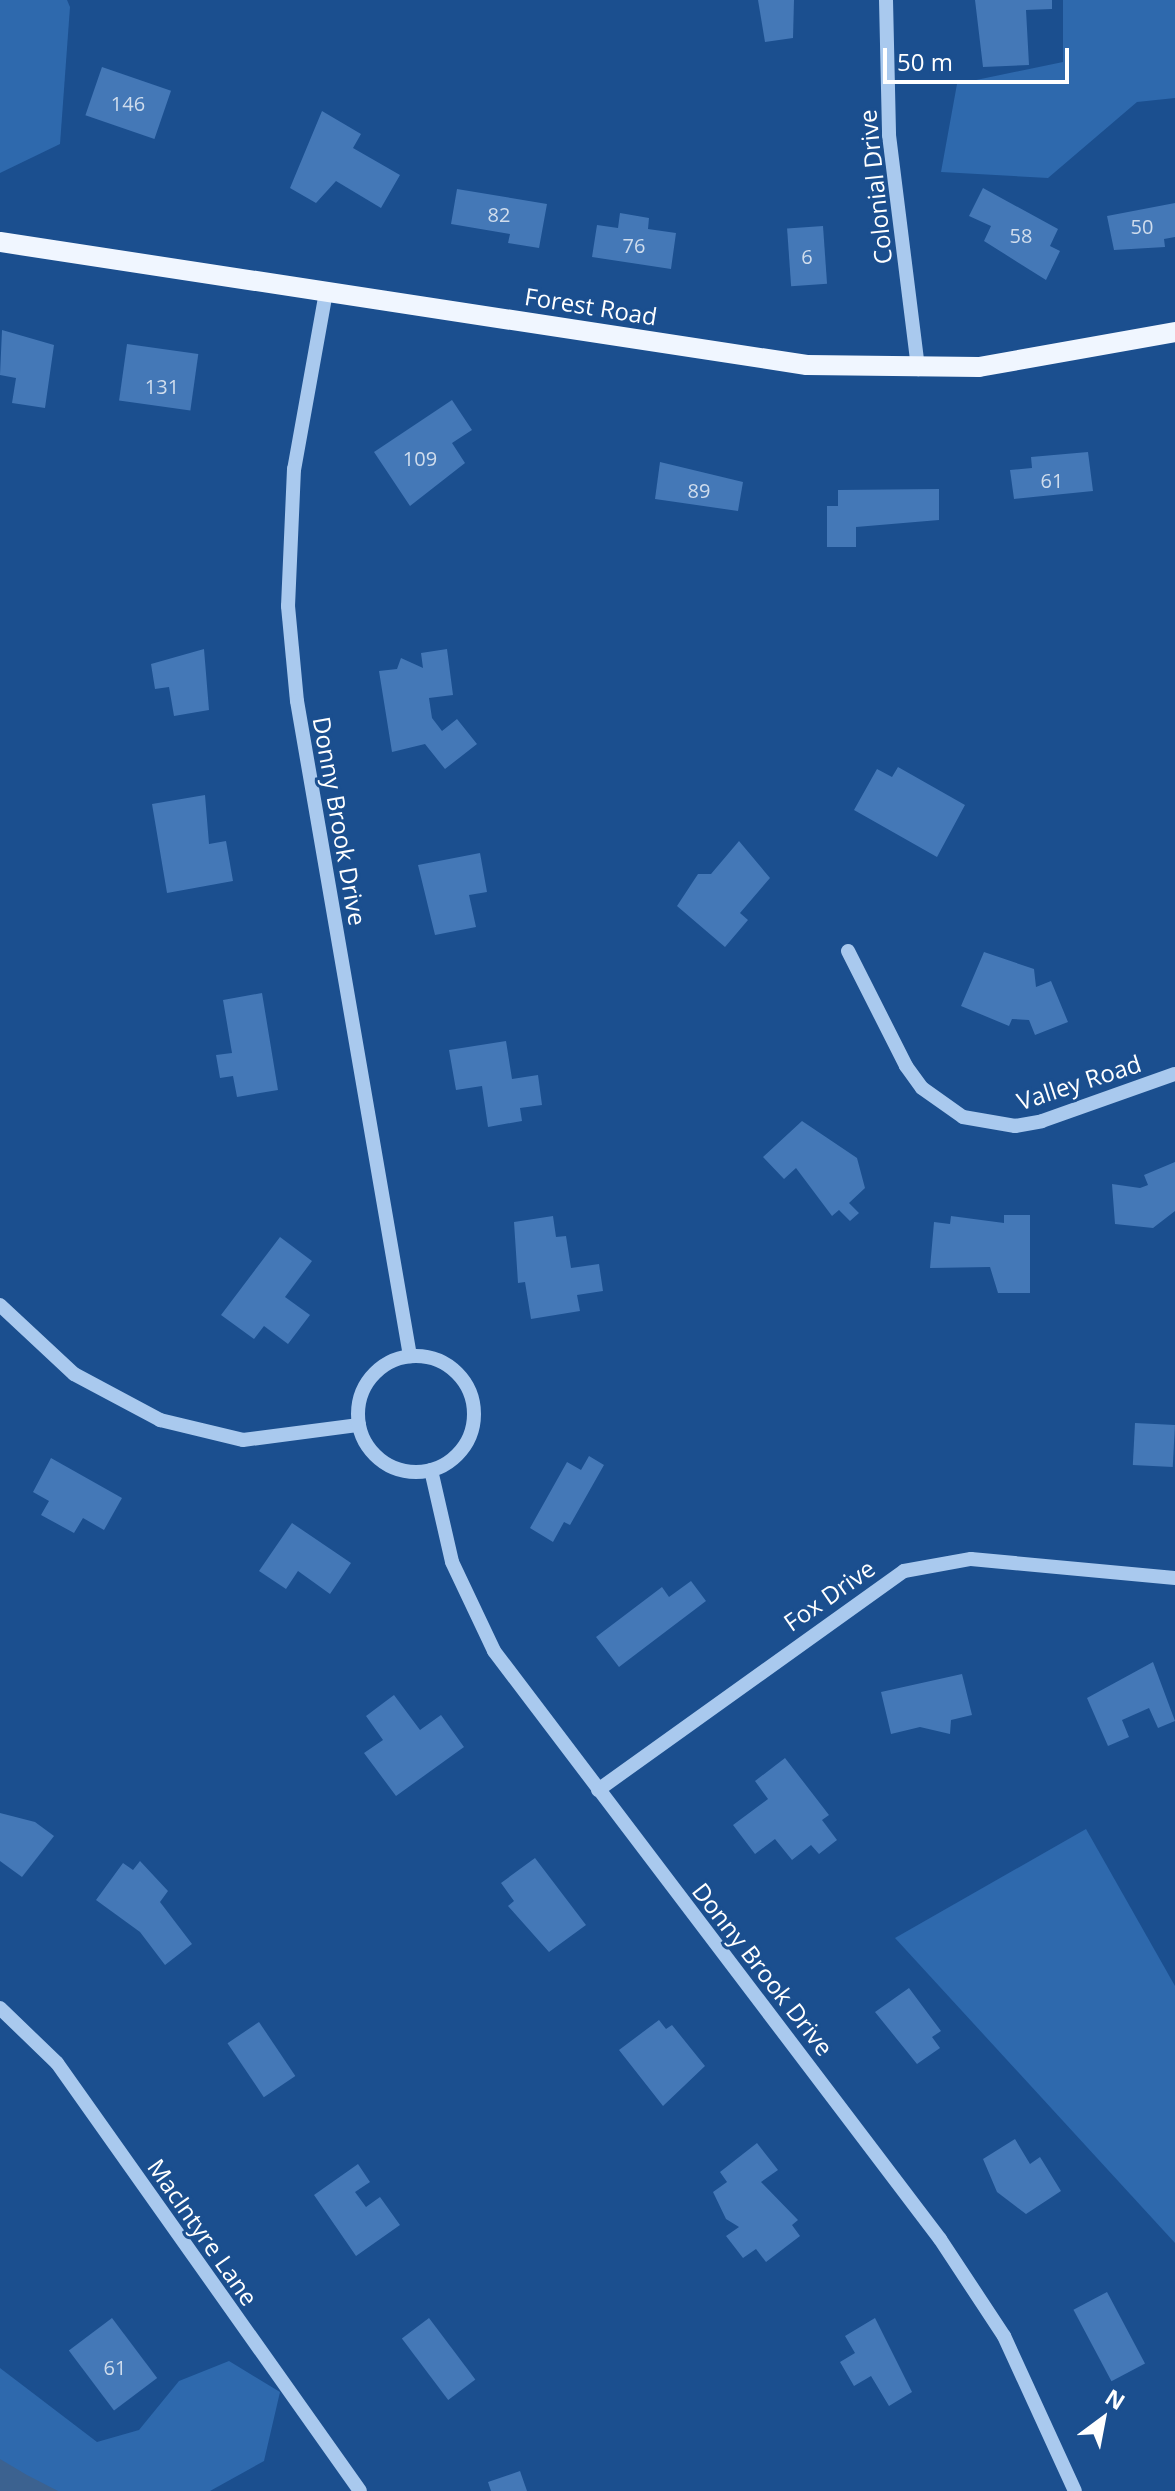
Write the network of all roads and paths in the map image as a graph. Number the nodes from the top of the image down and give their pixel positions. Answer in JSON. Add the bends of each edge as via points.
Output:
{"nodes":[{"id":1,"x":886,"y":0,"type":"edge"},
{"id":2,"x":0,"y":242,"type":"edge"},
{"id":3,"x":326,"y":292,"type":"junction"},
{"id":4,"x":1175,"y":332,"type":"edge"},
{"id":5,"x":918,"y":369,"type":"junction"},
{"id":6,"x":848,"y":951,"type":"dead end"},
{"id":7,"x":1175,"y":1074,"type":"edge"},
{"id":8,"x":0,"y":1305,"type":"edge"},
{"id":9,"x":410,"y":1356,"type":"junction"},
{"id":10,"x":359,"y":1425,"type":"junction"},
{"id":11,"x":431,"y":1470,"type":"junction"},
{"id":12,"x":1175,"y":1578,"type":"edge"},
{"id":13,"x":598,"y":1790,"type":"junction"},
{"id":14,"x":0,"y":2008,"type":"edge"},
{"id":15,"x":360,"y":2491,"type":"edge"},
{"id":16,"x":1075,"y":2491,"type":"edge"}],
"edges":[{"from":1,"to":5,"type":"street","name":"Colonial Drive","via":[[889,135]]},
{"from":2,"to":3,"type":"main road","name":"Forest Road"},
{"from":3,"to":5,"type":"main road","name":"Forest Road","via":[[807,365]]},
{"from":3,"to":9,"type":"street","name":"Donny Brook Drive","via":[[294,469],[288,606],[297,701]]},
{"from":4,"to":5,"type":"main road","name":"Forest Road","via":[[979,367]]},
{"from":6,"to":7,"type":"street","name":"Valley Road","via":[[906,1066],[922,1088],[963,1117],[1015,1126],[1042,1121]]},
{"from":8,"to":10,"type":"street","via":[[74,1374],[160,1420],[243,1440]]},
{"from":9,"to":10,"type":"street","via":[[375,1371],[358,1405]]},
{"from":9,"to":11,"type":"street","via":[[447,1365],[471,1394],[471,1432],[463,1449]]},
{"from":10,"to":11,"type":"street","via":[[377,1458],[412,1472]]},
{"from":11,"to":13,"type":"street","name":"Donny Brook Drive","via":[[438,1514],[467,1600],[524,1694]]},
{"from":12,"to":13,"type":"street","name":"Fox Drive","via":[[971,1559],[904,1571]]},
{"from":13,"to":16,"type":"street","name":"Donny Brook Drive","via":[[940,2239],[1004,2336]]},
{"from":14,"to":15,"type":"street","name":"MacIntyre Lane","via":[[57,2063]]}]}
